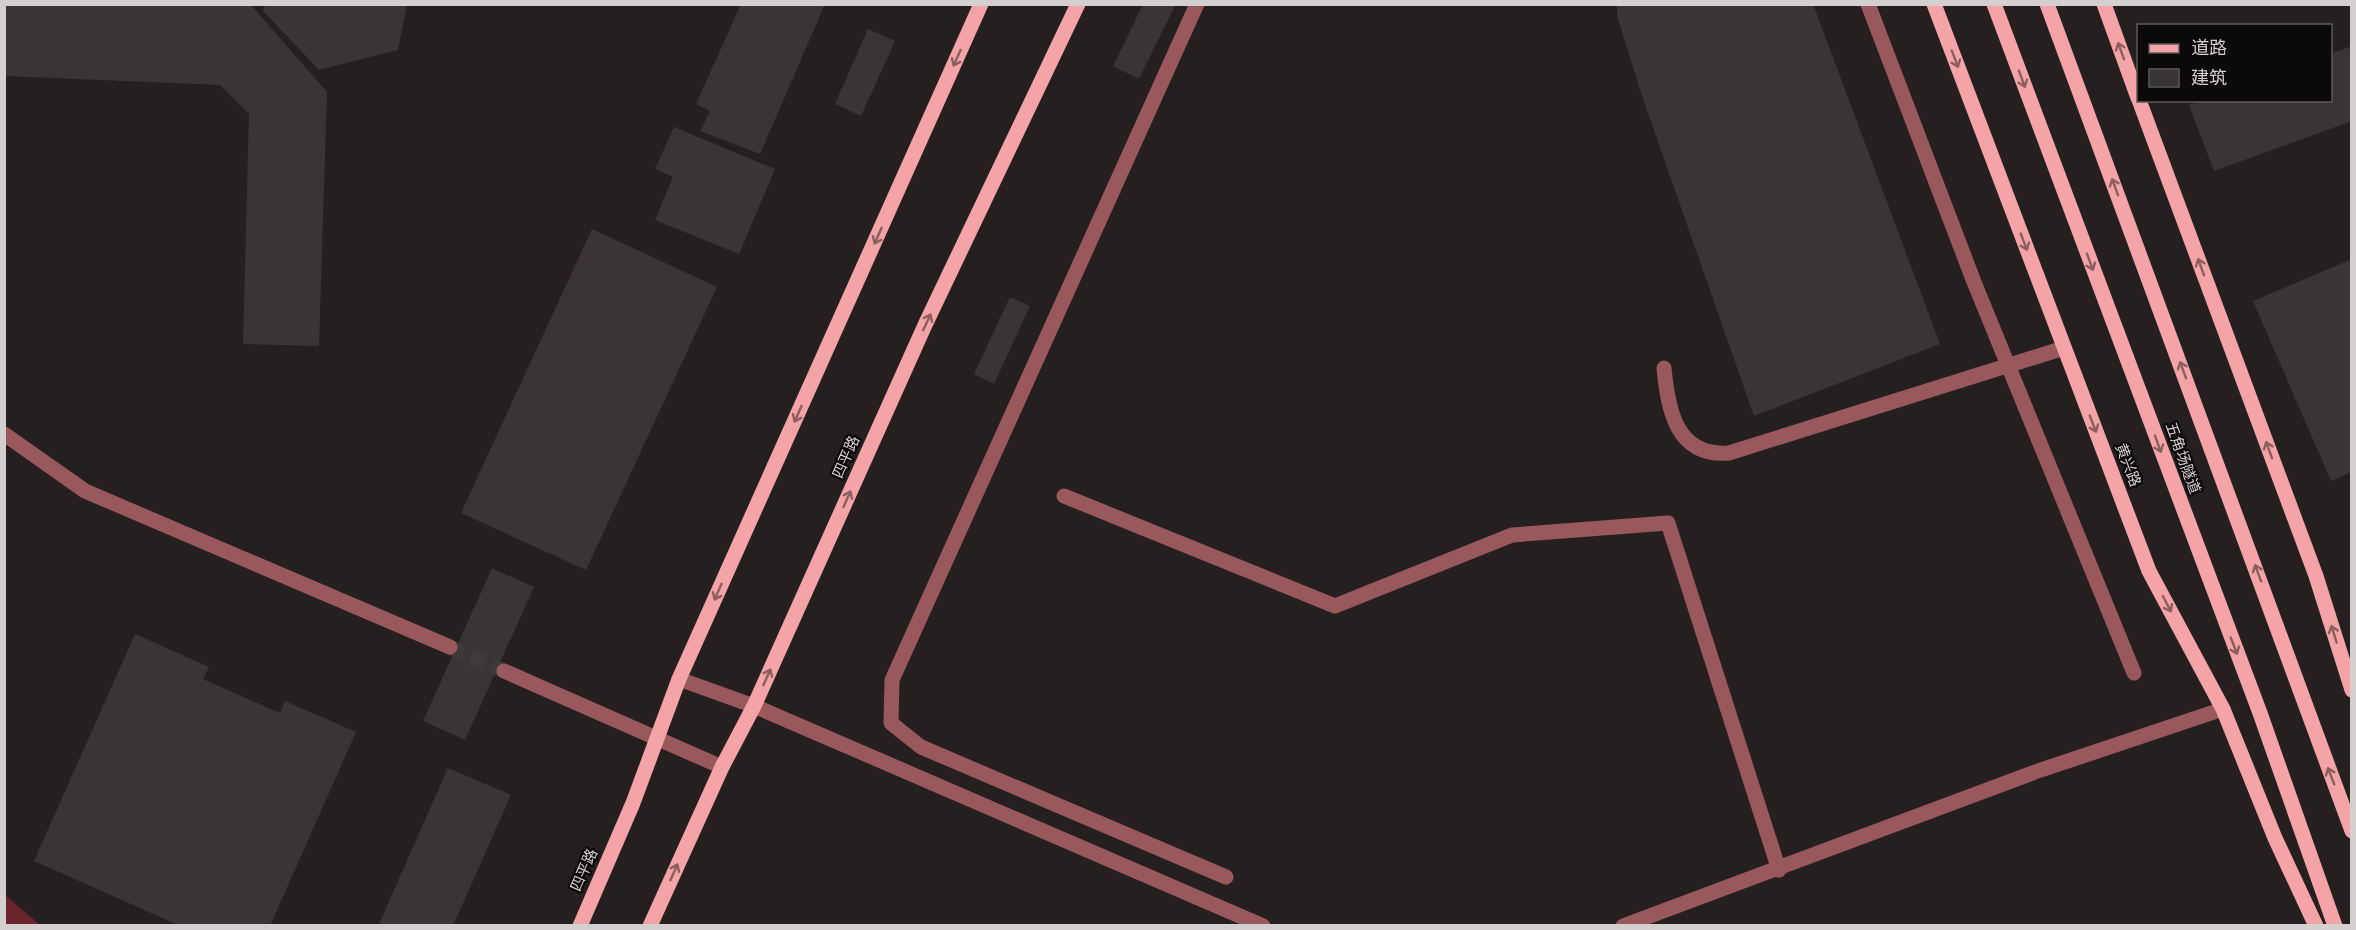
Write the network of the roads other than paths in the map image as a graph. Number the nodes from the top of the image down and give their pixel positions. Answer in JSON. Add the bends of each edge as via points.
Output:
{"nodes":[{"id":1,"x":981,"y":4,"type":"edge"},
{"id":2,"x":1078,"y":4,"type":"edge"},
{"id":3,"x":1197,"y":4,"type":"edge"},
{"id":4,"x":1868,"y":4,"type":"edge"},
{"id":5,"x":1935,"y":4,"type":"edge"},
{"id":6,"x":1994,"y":4,"type":"edge"},
{"id":7,"x":2047,"y":4,"type":"edge"},
{"id":8,"x":2104,"y":4,"type":"edge"},
{"id":9,"x":2137,"y":94,"type":"edge"},
{"id":10,"x":2140,"y":102,"type":"edge"},
{"id":11,"x":2064,"y":348,"type":"junction"},
{"id":12,"x":2008,"y":365,"type":"junction"},
{"id":13,"x":1664,"y":368,"type":"dead end"},
{"id":14,"x":4,"y":434,"type":"edge"},
{"id":15,"x":1064,"y":496,"type":"dead end"},
{"id":16,"x":450,"y":647,"type":"tunnel mouth"},
{"id":17,"x":504,"y":671,"type":"tunnel mouth"},
{"id":18,"x":2134,"y":673,"type":"dead end"},
{"id":19,"x":679,"y":679,"type":"junction"},
{"id":20,"x":2352,"y":690,"type":"edge"},
{"id":21,"x":754,"y":706,"type":"junction"},
{"id":22,"x":2223,"y":709,"type":"junction"},
{"id":23,"x":657,"y":737,"type":"junction"},
{"id":24,"x":722,"y":767,"type":"junction"},
{"id":25,"x":2352,"y":831,"type":"edge"},
{"id":26,"x":1779,"y":870,"type":"junction"},
{"id":27,"x":1226,"y":878,"type":"dead end"},
{"id":28,"x":580,"y":926,"type":"edge"},
{"id":29,"x":650,"y":926,"type":"edge"},
{"id":30,"x":1263,"y":926,"type":"edge"},
{"id":31,"x":1623,"y":926,"type":"edge"},
{"id":32,"x":2316,"y":926,"type":"edge"},
{"id":33,"x":2335,"y":926,"type":"edge"}],
"edges":[{"from":1,"to":19,"type":"main road","name":"四平路","one_way":true},
{"from":21,"to":2,"type":"main road","name":"四平路","one_way":true,"via":[[925,325]]},
{"from":3,"to":27,"type":"lane","via":[[892,680],[891,723],[921,747]]},
{"from":4,"to":12,"type":"lane"},
{"from":5,"to":11,"type":"main road","name":"黄兴路","one_way":true},
{"from":6,"to":33,"type":"main road","name":"五角场隧道","one_way":true,"via":[[2260,713]]},
{"from":25,"to":7,"type":"main road","name":"五角场隧道","one_way":true},
{"from":9,"to":8,"type":"main road","one_way":true},
{"from":20,"to":10,"type":"main road","one_way":true,"via":[[2316,576]]},
{"from":11,"to":12,"type":"lane"},
{"from":11,"to":22,"type":"main road","name":"黄兴路","one_way":true,"via":[[2149,571]]},
{"from":12,"to":13,"type":"lane","via":[[1729,453],[1712,454],[1682,434],[1668,407]]},
{"from":12,"to":18,"type":"lane"},
{"from":14,"to":16,"type":"lane","via":[[85,491]]},
{"from":15,"to":26,"type":"lane","via":[[1335,606],[1512,535],[1668,522]]},
{"from":17,"to":23,"type":"lane"},
{"from":19,"to":21,"type":"lane"},
{"from":19,"to":23,"type":"main road","name":"四平路"},
{"from":21,"to":24,"type":"main road","name":"四平路"},
{"from":21,"to":30,"type":"lane"},
{"from":22,"to":26,"type":"lane","via":[[2035,772]]},
{"from":22,"to":32,"type":"main road","name":"黄兴路","via":[[2275,838]]},
{"from":23,"to":24,"type":"lane"},
{"from":23,"to":28,"type":"main road","name":"四平路"},
{"from":29,"to":24,"type":"main road","name":"四平路","one_way":true},
{"from":26,"to":31,"type":"lane"}]}
